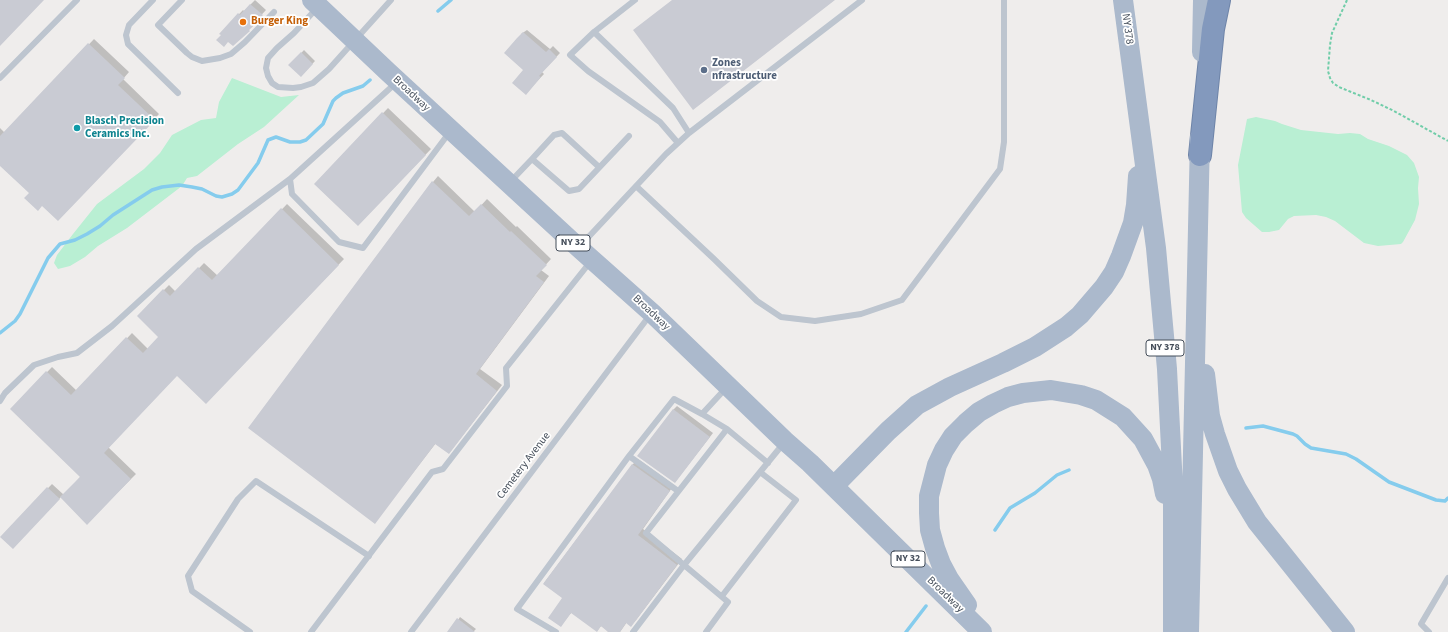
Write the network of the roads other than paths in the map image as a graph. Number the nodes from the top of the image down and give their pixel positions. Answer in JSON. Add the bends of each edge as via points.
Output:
{"nodes":[{"id":1,"x":77,"y":0,"type":"edge"},
{"id":2,"x":153,"y":0,"type":"edge"},
{"id":3,"x":182,"y":0,"type":"edge"},
{"id":4,"x":390,"y":0,"type":"edge"},
{"id":5,"x":635,"y":0,"type":"edge"},
{"id":6,"x":862,"y":0,"type":"edge"},
{"id":7,"x":1004,"y":0,"type":"edge"},
{"id":8,"x":1123,"y":0,"type":"edge"},
{"id":9,"x":1203,"y":0,"type":"edge"},
{"id":10,"x":1219,"y":0,"type":"edge"},
{"id":11,"x":316,"y":3,"type":"edge"},
{"id":12,"x":274,"y":12,"type":"dead end"},
{"id":13,"x":594,"y":32,"type":"junction"},
{"id":14,"x":354,"y":40,"type":"junction"},
{"id":15,"x":1132,"y":66,"type":"junction"},
{"id":16,"x":0,"y":78,"type":"edge"},
{"id":17,"x":398,"y":81,"type":"junction"},
{"id":18,"x":178,"y":93,"type":"dead end"},
{"id":19,"x":451,"y":130,"type":"junction"},
{"id":20,"x":689,"y":134,"type":"junction"},
{"id":21,"x":629,"y":136,"type":"dead end"},
{"id":22,"x":678,"y":143,"type":"junction"},
{"id":23,"x":1200,"y":155,"type":"junction"},
{"id":24,"x":532,"y":159,"type":"junction"},
{"id":25,"x":599,"y":167,"type":"junction"},
{"id":26,"x":290,"y":179,"type":"junction"},
{"id":27,"x":508,"y":183,"type":"junction"},
{"id":28,"x":636,"y":186,"type":"junction"},
{"id":29,"x":585,"y":254,"type":"junction"},
{"id":30,"x":1197,"y":258,"type":"junction"},
{"id":31,"x":652,"y":313,"type":"junction"},
{"id":32,"x":728,"y":386,"type":"junction"},
{"id":33,"x":0,"y":401,"type":"edge"},
{"id":34,"x":702,"y":414,"type":"junction"},
{"id":35,"x":727,"y":429,"type":"junction"},
{"id":36,"x":785,"y":441,"type":"junction"},
{"id":37,"x":629,"y":456,"type":"junction"},
{"id":38,"x":768,"y":463,"type":"junction"},
{"id":39,"x":760,"y":472,"type":"junction"},
{"id":40,"x":834,"y":486,"type":"junction"},
{"id":41,"x":678,"y":491,"type":"junction"},
{"id":42,"x":369,"y":556,"type":"junction"},
{"id":43,"x":684,"y":565,"type":"junction"},
{"id":44,"x":1448,"y":578,"type":"edge"},
{"id":45,"x":722,"y":596,"type":"junction"},
{"id":46,"x":1174,"y":609,"type":"junction"},
{"id":47,"x":250,"y":632,"type":"edge"},
{"id":48,"x":311,"y":632,"type":"edge"},
{"id":49,"x":411,"y":632,"type":"edge"},
{"id":50,"x":556,"y":632,"type":"edge"},
{"id":51,"x":633,"y":632,"type":"edge"},
{"id":52,"x":706,"y":632,"type":"edge"},
{"id":53,"x":984,"y":632,"type":"edge"},
{"id":54,"x":1173,"y":632,"type":"edge"},
{"id":55,"x":1189,"y":632,"type":"edge"},
{"id":56,"x":1345,"y":632,"type":"edge"},
{"id":57,"x":1429,"y":632,"type":"edge"}],
"edges":[{"from":1,"to":16,"type":"lane"},
{"from":2,"to":18,"type":"lane","via":[[130,25],[126,35],[128,44]]},
{"from":3,"to":12,"type":"lane","via":[[158,25],[186,53],[202,61],[231,54]]},
{"from":4,"to":14,"type":"lane"},
{"from":5,"to":13,"type":"lane"},
{"from":6,"to":20,"type":"lane"},
{"from":7,"to":28,"type":"lane","via":[[1004,142],[1000,169],[902,300],[861,314],[815,321],[781,317],[757,301]]},
{"from":8,"to":15,"type":"main road","name":"NY 378","number":"NY 378"},
{"from":9,"to":23,"type":"main road","name":"NY 378","number":"NY 378"},
{"from":10,"to":23,"type":"highway","via":[[1213,29]]},
{"from":11,"to":14,"type":"main road","name":"Broadway","number":"NY 32"},
{"from":11,"to":14,"type":"lane","via":[[294,32],[270,55],[266,68],[272,83],[286,88],[313,83]]},
{"from":13,"to":20,"type":"lane","via":[[673,108]]},
{"from":13,"to":22,"type":"lane","via":[[570,55],[588,71],[660,122]]},
{"from":14,"to":17,"type":"main road","name":"Broadway","number":"NY 32"},
{"from":15,"to":40,"type":"main road","via":[[1138,168],[1136,205],[1128,241],[1104,287],[1080,315],[1052,336],[1019,356],[917,405]]},
{"from":15,"to":46,"type":"main road","name":"NY 378","number":"NY 378","via":[[1156,248],[1167,369],[1173,487]]},
{"from":17,"to":19,"type":"main road","name":"Broadway","number":"NY 32"},
{"from":17,"to":26,"type":"lane"},
{"from":19,"to":26,"type":"lane","via":[[363,248],[339,242],[292,194]]},
{"from":19,"to":27,"type":"main road","name":"Broadway","number":"NY 32"},
{"from":20,"to":22,"type":"lane"},
{"from":21,"to":25,"type":"lane"},
{"from":22,"to":28,"type":"lane"},
{"from":23,"to":30,"type":"main road","name":"NY 378","number":"NY 378"},
{"from":24,"to":25,"type":"lane","via":[[569,191],[579,189]]},
{"from":24,"to":25,"type":"lane","via":[[554,135],[562,132]]},
{"from":24,"to":27,"type":"lane"},
{"from":26,"to":33,"type":"lane","via":[[196,249],[112,326],[77,353],[34,365],[4,393]]},
{"from":27,"to":29,"type":"main road","name":"Broadway","number":"NY 32"},
{"from":28,"to":29,"type":"lane","via":[[594,233]]},
{"from":29,"to":31,"type":"main road","name":"Broadway","number":"NY 32"},
{"from":29,"to":42,"type":"lane","via":[[506,368],[507,386],[443,469],[432,472]]},
{"from":30,"to":55,"type":"main road","name":"NY 378","number":"NY 378"},
{"from":30,"to":56,"type":"main road","via":[[1207,398],[1215,434],[1228,471],[1257,522]]},
{"from":31,"to":32,"type":"main road","name":"Broadway","number":"NY 32"},
{"from":31,"to":49,"type":"lane","name":"Cemetery Avenue"},
{"from":32,"to":34,"type":"lane"},
{"from":32,"to":36,"type":"main road","name":"Broadway","number":"NY 32"},
{"from":34,"to":35,"type":"lane"},
{"from":34,"to":37,"type":"lane","via":[[674,399]]},
{"from":35,"to":38,"type":"lane"},
{"from":35,"to":41,"type":"lane"},
{"from":36,"to":38,"type":"lane"},
{"from":36,"to":40,"type":"main road","name":"Broadway","number":"NY 32"},
{"from":37,"to":41,"type":"lane"},
{"from":37,"to":50,"type":"lane","via":[[517,609]]},
{"from":38,"to":39,"type":"lane"},
{"from":39,"to":43,"type":"lane"},
{"from":39,"to":45,"type":"lane","via":[[796,500]]},
{"from":40,"to":53,"type":"main road","name":"Broadway","number":"NY 32"},
{"from":41,"to":43,"type":"lane","via":[[646,533]]},
{"from":42,"to":47,"type":"lane","via":[[256,481],[238,499],[188,576],[192,591]]},
{"from":42,"to":48,"type":"lane"},
{"from":43,"to":45,"type":"lane"},
{"from":43,"to":51,"type":"lane"},
{"from":44,"to":57,"type":"lane","via":[[1420,624]]},
{"from":45,"to":52,"type":"lane","via":[[728,602]]},
{"from":46,"to":53,"type":"main road","via":[[1165,494],[1157,465],[1143,439],[1123,417],[1096,400],[1066,391],[1036,391],[1008,397],[979,412],[966,423],[944,450],[932,480],[929,513],[935,548],[949,579]]},
{"from":46,"to":54,"type":"main road","name":"NY 378","number":"NY 378"}]}
